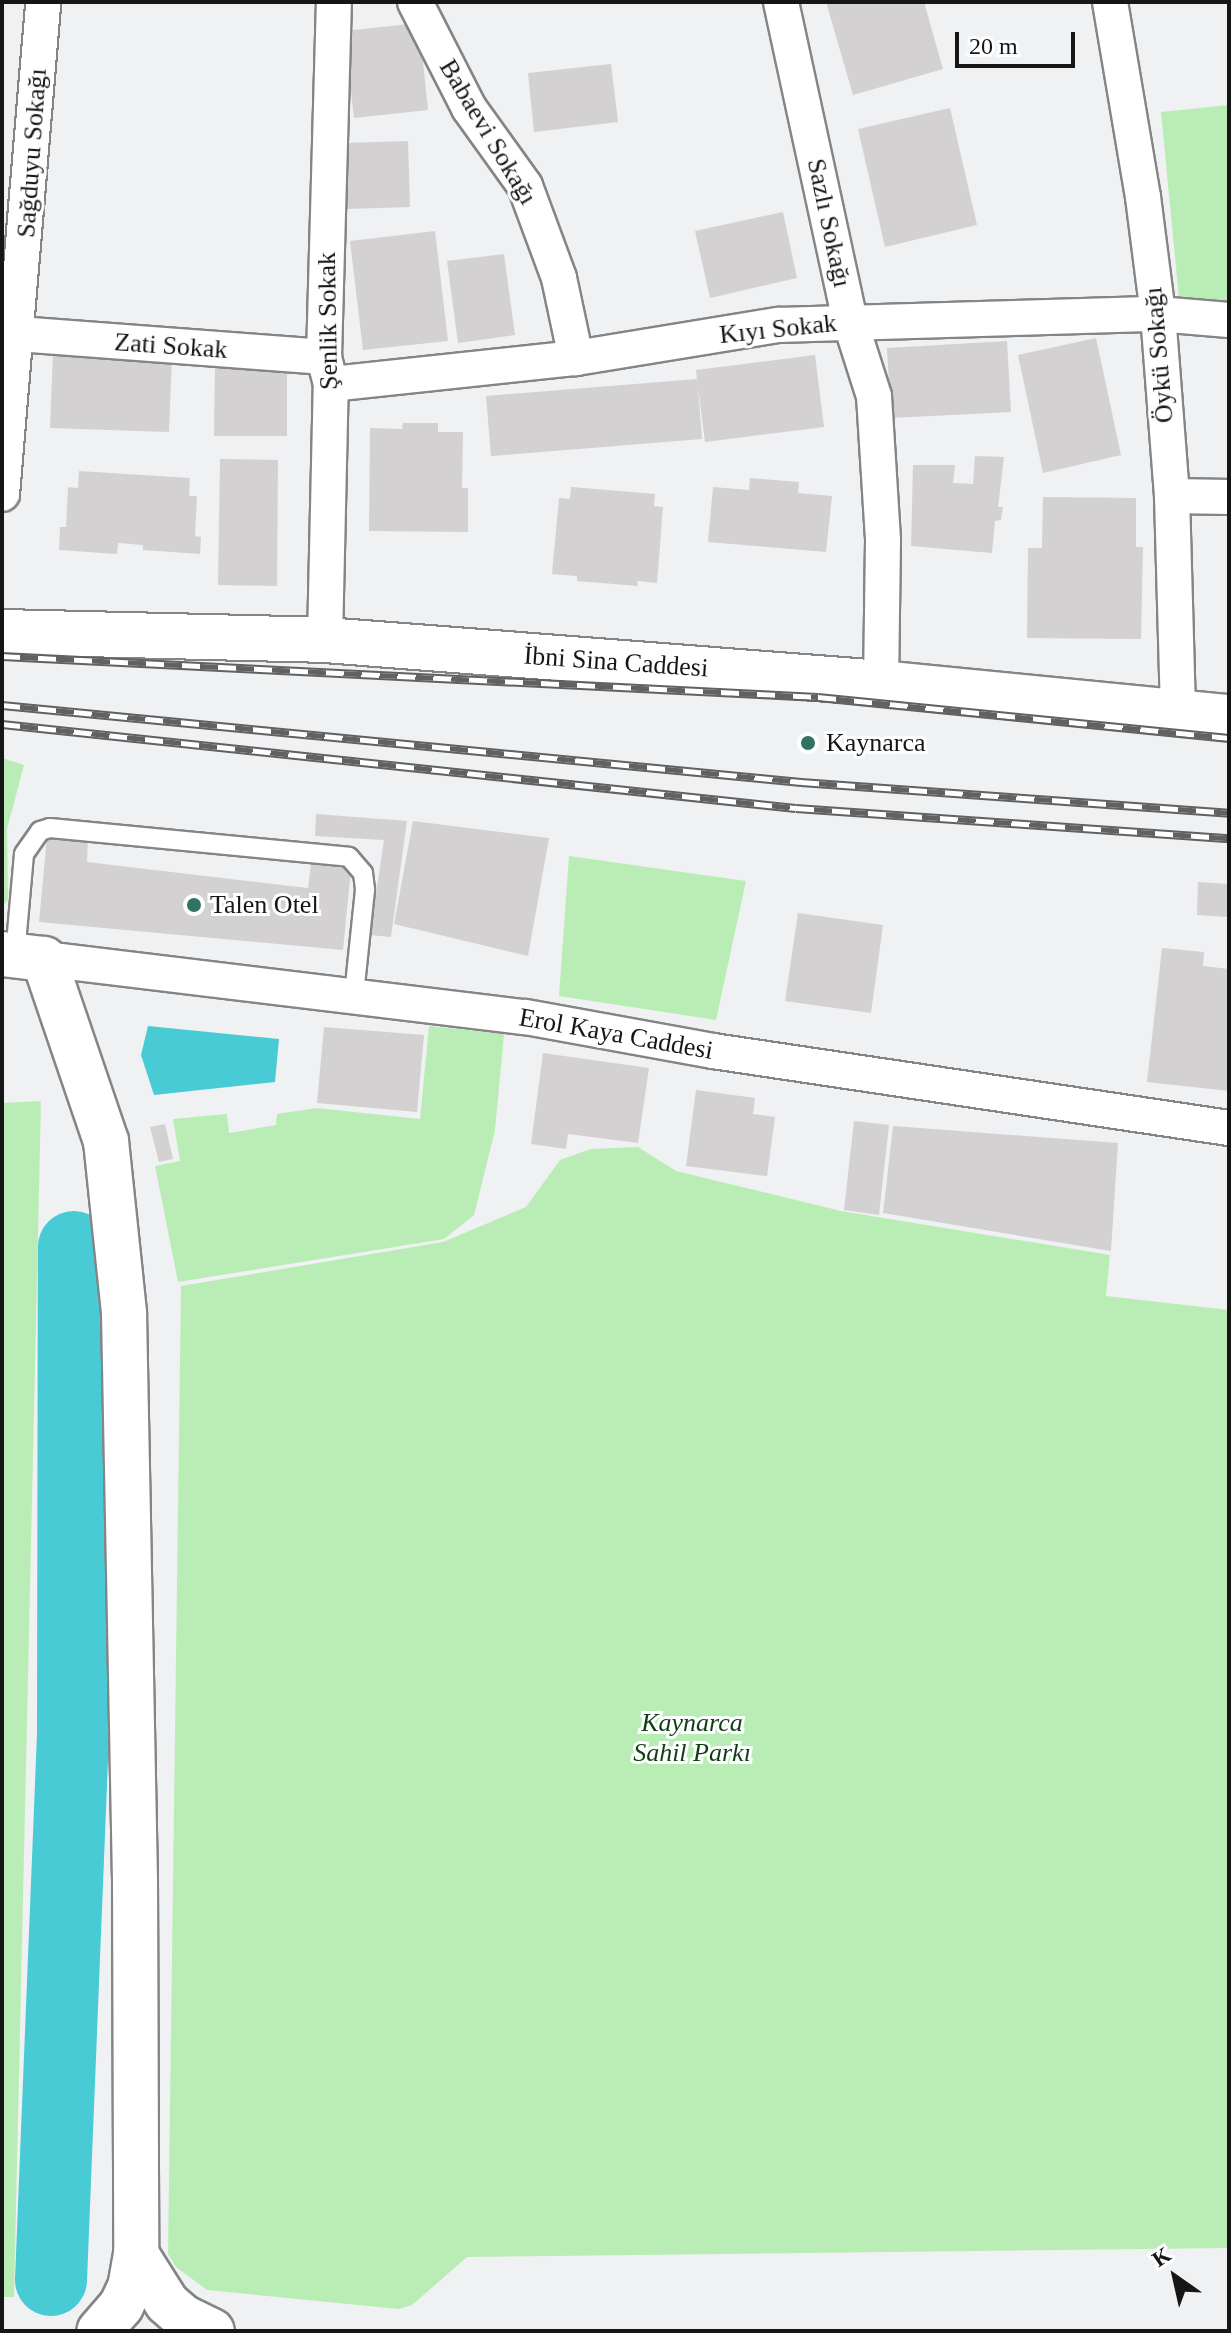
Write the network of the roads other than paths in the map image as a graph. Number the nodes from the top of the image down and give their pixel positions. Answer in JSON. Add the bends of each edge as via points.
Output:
{"nodes":[{"id":1,"x":43,"y":2,"type":"edge"},
{"id":2,"x":334,"y":2,"type":"edge"},
{"id":3,"x":415,"y":2,"type":"edge"},
{"id":4,"x":781,"y":2,"type":"edge"},
{"id":5,"x":1110,"y":2,"type":"edge"},
{"id":6,"x":1158,"y":314,"type":"junction"},
{"id":7,"x":1229,"y":320,"type":"edge"},
{"id":8,"x":850,"y":321,"type":"junction"},
{"id":9,"x":18,"y":334,"type":"junction"},
{"id":10,"x":576,"y":358,"type":"junction"},
{"id":11,"x":328,"y":370,"type":"junction"},
{"id":12,"x":2,"y":494,"type":"edge"},
{"id":13,"x":1172,"y":496,"type":"junction"},
{"id":14,"x":1229,"y":497,"type":"edge"},
{"id":15,"x":2,"y":632,"type":"edge"},
{"id":16,"x":325,"y":640,"type":"junction"},
{"id":17,"x":881,"y":683,"type":"junction"},
{"id":18,"x":1178,"y":711,"type":"junction"},
{"id":19,"x":1229,"y":717,"type":"edge"},
{"id":20,"x":20,"y":956,"type":"edge"},
{"id":21,"x":354,"y":994,"type":"junction"},
{"id":22,"x":1229,"y":1128,"type":"edge"},
{"id":23,"x":136,"y":2254,"type":"junction"},
{"id":24,"x":99,"y":2331,"type":"edge"},
{"id":25,"x":212,"y":2331,"type":"edge"}],
"edges":[{"from":1,"to":9,"type":"street","name":"Sağduyu Sokağı"},
{"from":2,"to":11,"type":"street","name":"Şenlik Sokak"},
{"from":3,"to":10,"type":"street","name":"Babaevi Sokağı","via":[[469,108],[525,186],[559,278]]},
{"from":4,"to":8,"type":"street","name":"Sazlı Sokağı"},
{"from":5,"to":6,"type":"street","name":"Öykü Sokağı"},
{"from":6,"to":7,"type":"street","name":"Kıyı Sokak"},
{"from":6,"to":8,"type":"street","name":"Kıyı Sokak"},
{"from":6,"to":13,"type":"street","name":"Öykü Sokağı"},
{"from":8,"to":10,"type":"street","name":"Kıyı Sokak","via":[[778,325]]},
{"from":8,"to":17,"type":"street","name":"Sazlı Sokağı","via":[[874,396],[883,541]]},
{"from":9,"to":11,"type":"street","name":"Zati Sokak"},
{"from":9,"to":12,"type":"street","name":"Sağduyu Sokağı"},
{"from":10,"to":11,"type":"street","name":"Kıyı Sokak"},
{"from":11,"to":16,"type":"street","name":"Şenlik Sokak"},
{"from":13,"to":14,"type":"street"},
{"from":13,"to":18,"type":"street","name":"Öykü Sokağı"},
{"from":15,"to":16,"type":"street","name":"İbni Sina Caddesi"},
{"from":16,"to":17,"type":"street","name":"İbni Sina Caddesi"},
{"from":17,"to":18,"type":"street","name":"İbni Sina Caddesi"},
{"from":18,"to":19,"type":"street","name":"İbni Sina Caddesi"},
{"from":20,"to":21,"type":"street","name":"Erol Kaya Caddesi"},
{"from":20,"to":21,"type":"lane","via":[[24,854],[40,831],[349,857],[363,873],[365,890]]},
{"from":20,"to":23,"type":"street","via":[[106,1141],[124,1313],[136,1909]]},
{"from":21,"to":22,"type":"street","name":"Erol Kaya Caddesi"},
{"from":23,"to":24,"type":"street","via":[[121,2306]]},
{"from":23,"to":25,"type":"street","via":[[167,2303]]}]}
